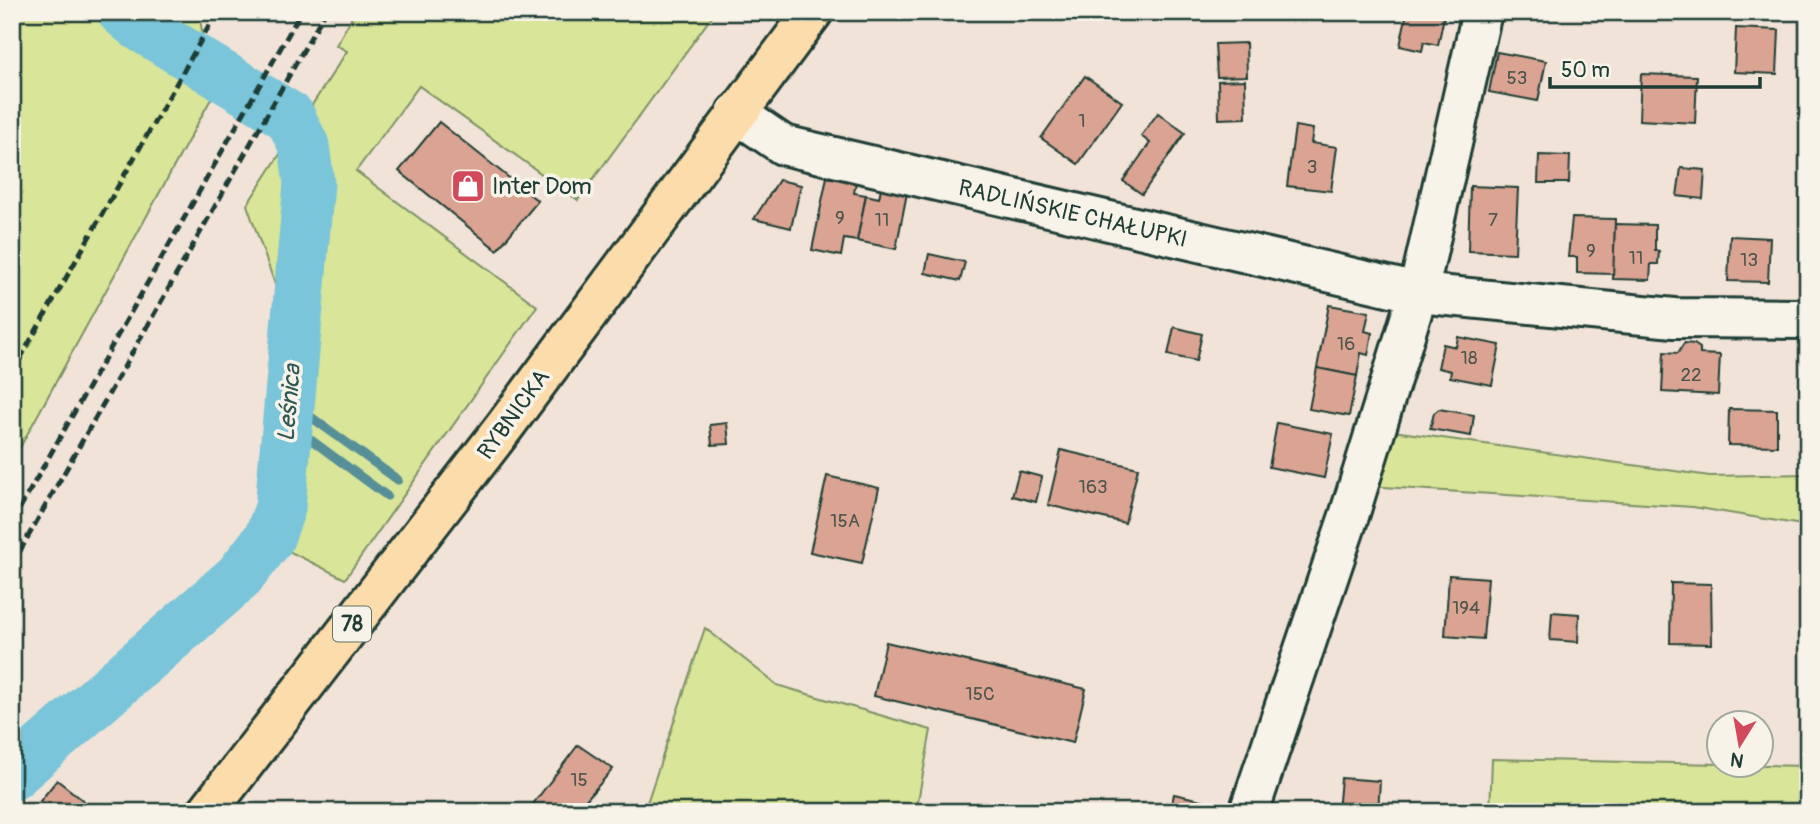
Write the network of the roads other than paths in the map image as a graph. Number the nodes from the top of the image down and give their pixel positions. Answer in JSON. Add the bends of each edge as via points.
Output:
{"nodes":[{"id":1,"x":813,"y":12,"type":"edge"},
{"id":2,"x":1482,"y":12,"type":"edge"},
{"id":3,"x":736,"y":113,"type":"junction"},
{"id":4,"x":1418,"y":293,"type":"junction"},
{"id":5,"x":1808,"y":319,"type":"edge"},
{"id":6,"x":207,"y":812,"type":"edge"},
{"id":7,"x":1249,"y":812,"type":"edge"}],
"edges":[{"from":1,"to":3,"type":"main road","name":"RYBNICKA","number":"78"},
{"from":2,"to":4,"type":"street"},
{"from":3,"to":4,"type":"street","name":"RADLIŃSKIE CHAŁUPKI","via":[[783,145]]},
{"from":3,"to":6,"type":"main road","name":"RYBNICKA","number":"78","via":[[505,426]]},
{"from":4,"to":5,"type":"street","name":"RADLIŃSKIE CHAŁUPKI","via":[[1674,318]]},
{"from":4,"to":7,"type":"street"}]}
